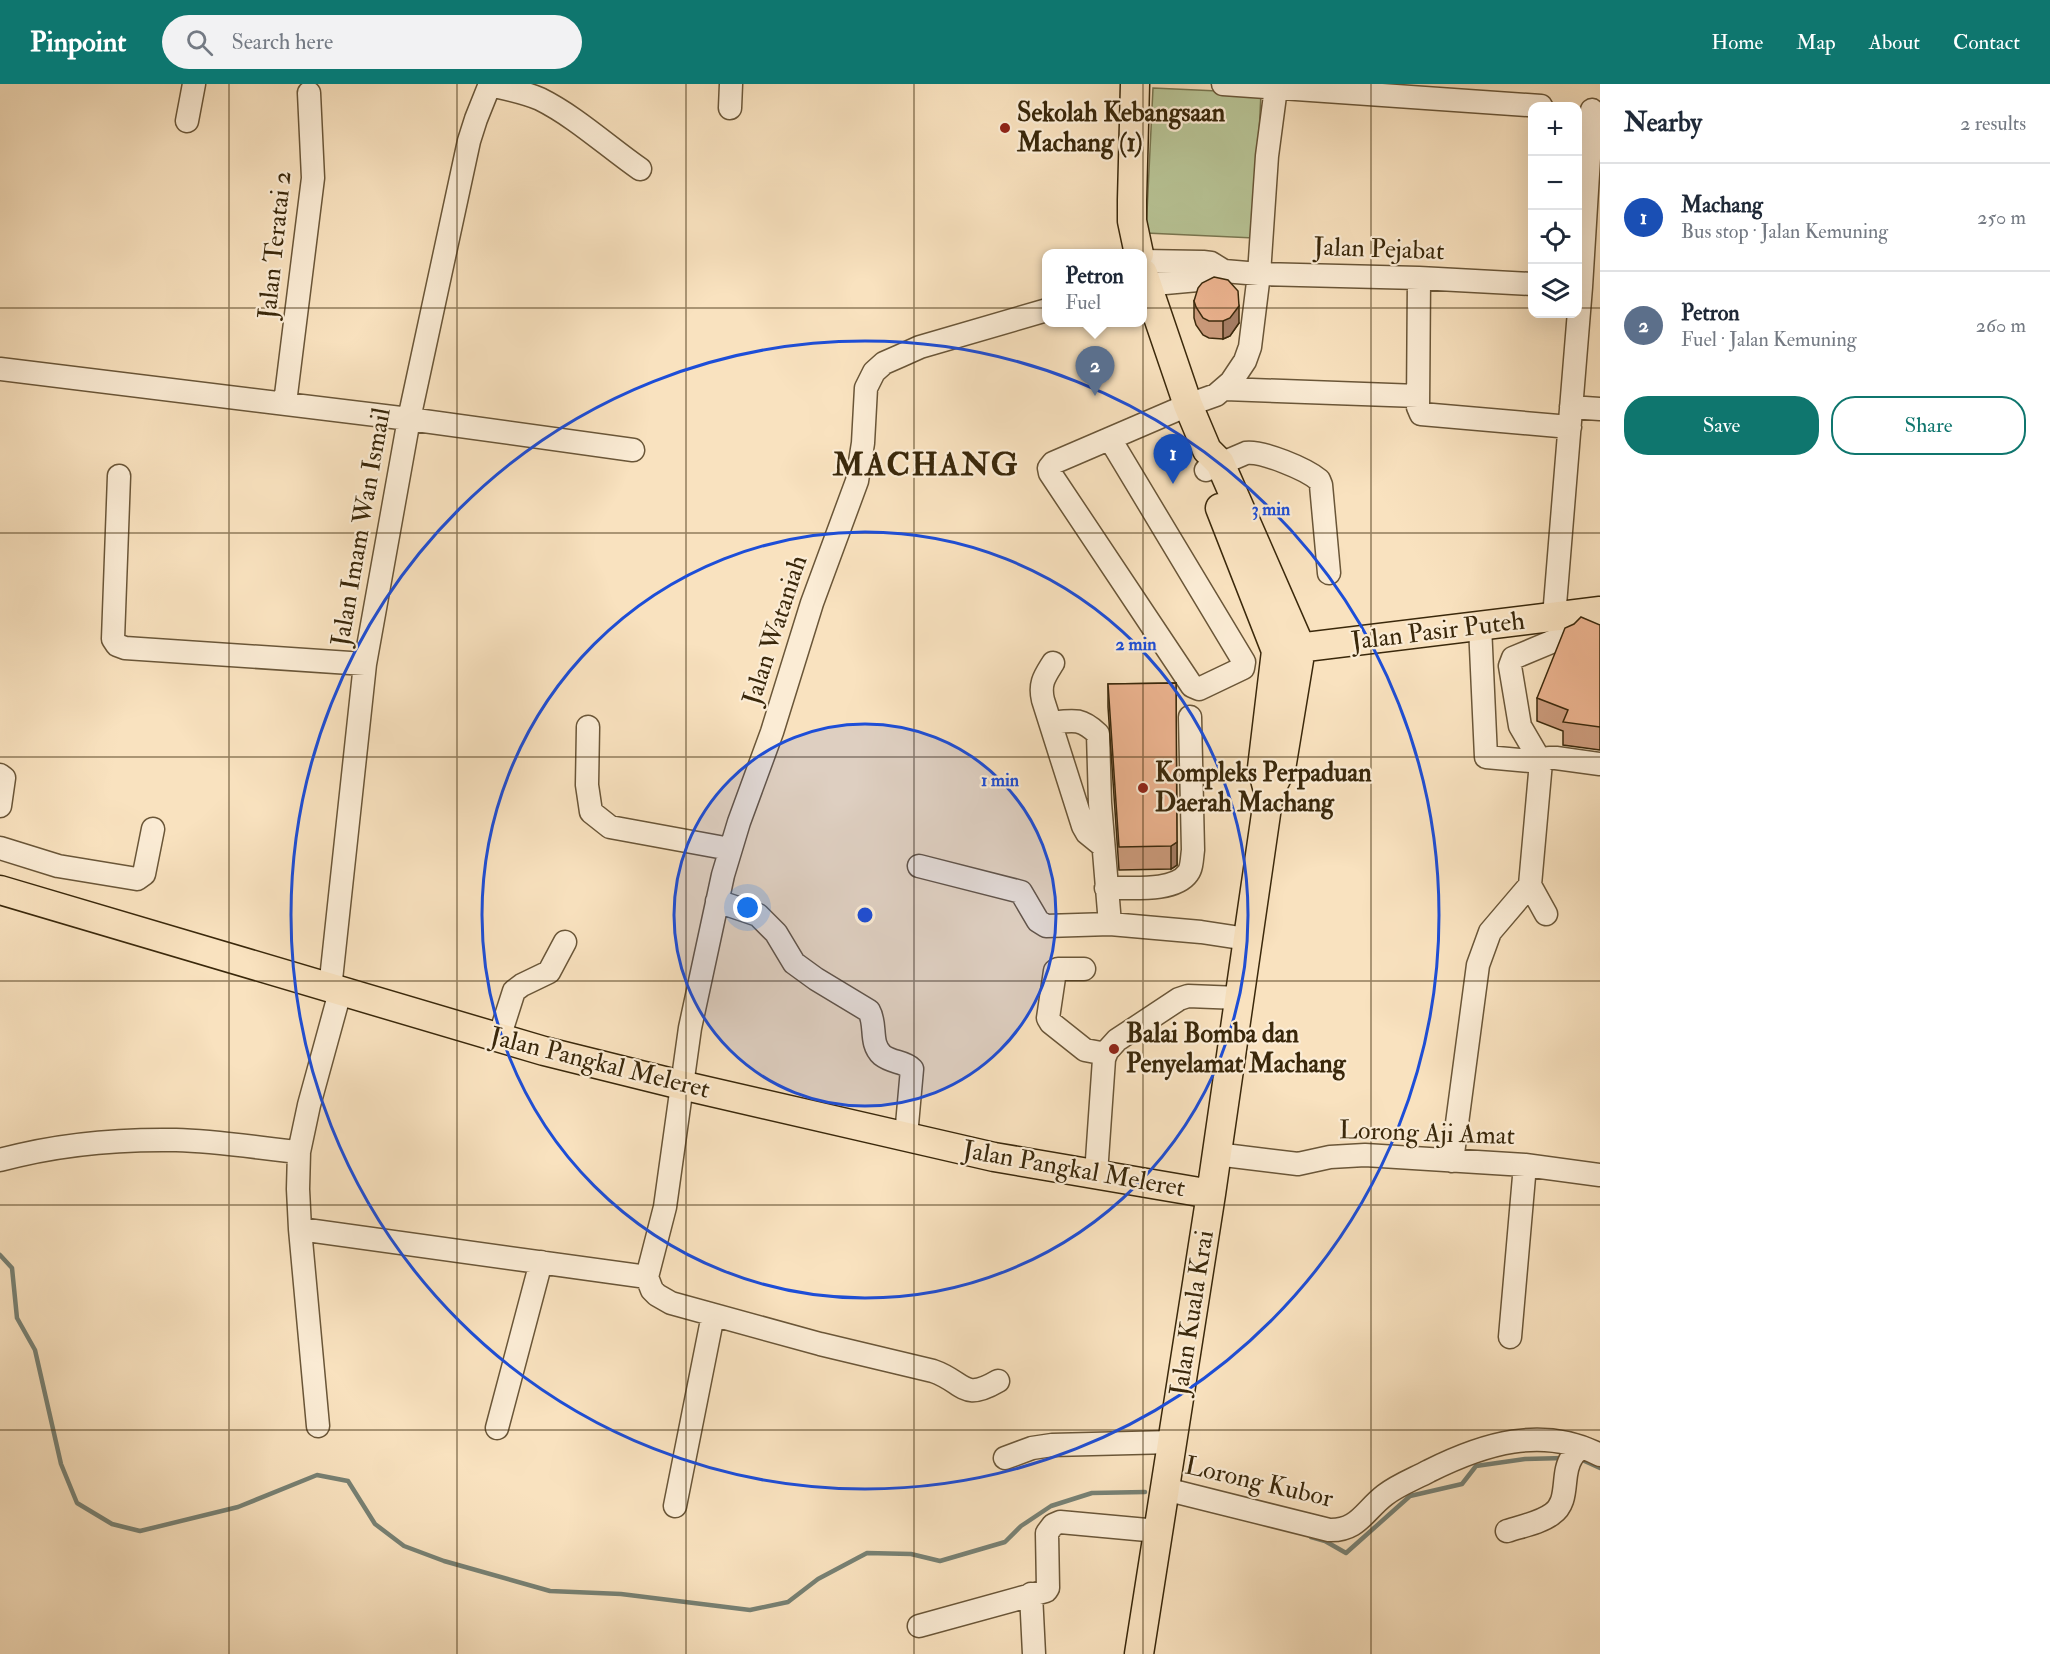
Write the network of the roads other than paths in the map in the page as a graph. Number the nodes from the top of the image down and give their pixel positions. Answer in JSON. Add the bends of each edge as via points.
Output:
{"nodes":[{"id":1,"x":194,"y":84,"type":"edge"},
{"id":2,"x":490,"y":84,"type":"edge"},
{"id":3,"x":731,"y":84,"type":"edge"},
{"id":4,"x":1135,"y":84,"type":"edge"},
{"id":5,"x":1223,"y":84,"type":"edge"},
{"id":6,"x":1276,"y":88,"type":"junction"},
{"id":7,"x":309,"y":93,"type":"dead end"},
{"id":8,"x":1504,"y":94,"type":"edge"},
{"id":9,"x":1528,"y":102,"type":"edge"},
{"id":10,"x":730,"y":108,"type":"dead end"},
{"id":11,"x":1590,"y":110,"type":"edge"},
{"id":12,"x":187,"y":120,"type":"dead end"},
{"id":13,"x":640,"y":169,"type":"dead end"},
{"id":14,"x":1137,"y":249,"type":"edge"},
{"id":15,"x":1259,"y":274,"type":"junction"},
{"id":16,"x":1147,"y":276,"type":"edge"},
{"id":17,"x":1419,"y":278,"type":"junction"},
{"id":18,"x":1528,"y":284,"type":"edge"},
{"id":19,"x":1147,"y":285,"type":"edge"},
{"id":20,"x":1586,"y":287,"type":"edge"},
{"id":21,"x":1042,"y":311,"type":"edge"},
{"id":22,"x":0,"y":369,"type":"edge"},
{"id":23,"x":1225,"y":389,"type":"junction"},
{"id":24,"x":1418,"y":396,"type":"junction"},
{"id":25,"x":285,"y":403,"type":"junction"},
{"id":26,"x":1188,"y":405,"type":"junction"},
{"id":27,"x":1600,"y":409,"type":"edge"},
{"id":28,"x":1570,"y":417,"type":"junction"},
{"id":29,"x":409,"y":419,"type":"junction"},
{"id":30,"x":1110,"y":439,"type":"junction"},
{"id":31,"x":633,"y":450,"type":"dead end"},
{"id":32,"x":1211,"y":461,"type":"junction"},
{"id":33,"x":119,"y":476,"type":"dead end"},
{"id":34,"x":1329,"y":573,"type":"dead end"},
{"id":35,"x":1600,"y":611,"type":"edge"},
{"id":36,"x":1562,"y":616,"type":"junction"},
{"id":37,"x":1480,"y":626,"type":"junction"},
{"id":38,"x":1288,"y":650,"type":"junction"},
{"id":39,"x":1053,"y":663,"type":"dead end"},
{"id":40,"x":364,"y":664,"type":"junction"},
{"id":41,"x":1190,"y":717,"type":"dead end"},
{"id":42,"x":1051,"y":723,"type":"junction"},
{"id":43,"x":588,"y":727,"type":"dead end"},
{"id":44,"x":1541,"y":762,"type":"junction"},
{"id":45,"x":1600,"y":764,"type":"edge"},
{"id":46,"x":0,"y":775,"type":"edge"},
{"id":47,"x":0,"y":806,"type":"edge"},
{"id":48,"x":153,"y":829,"type":"dead end"},
{"id":49,"x":1103,"y":846,"type":"junction"},
{"id":50,"x":0,"y":848,"type":"edge"},
{"id":51,"x":730,"y":849,"type":"junction"},
{"id":52,"x":919,"y":866,"type":"dead end"},
{"id":53,"x":1530,"y":885,"type":"junction"},
{"id":54,"x":1106,"y":888,"type":"junction"},
{"id":55,"x":0,"y":890,"type":"edge"},
{"id":56,"x":717,"y":902,"type":"junction"},
{"id":57,"x":1546,"y":914,"type":"dead end"},
{"id":58,"x":1110,"y":924,"type":"junction"},
{"id":59,"x":1247,"y":939,"type":"junction"},
{"id":60,"x":565,"y":942,"type":"dead end"},
{"id":61,"x":1084,"y":969,"type":"dead end"},
{"id":62,"x":335,"y":990,"type":"junction"},
{"id":63,"x":1239,"y":998,"type":"junction"},
{"id":64,"x":499,"y":1038,"type":"junction"},
{"id":65,"x":1106,"y":1054,"type":"junction"},
{"id":66,"x":681,"y":1085,"type":"junction"},
{"id":67,"x":906,"y":1136,"type":"junction"},
{"id":68,"x":299,"y":1152,"type":"junction"},
{"id":69,"x":1216,"y":1154,"type":"junction"},
{"id":70,"x":0,"y":1160,"type":"edge"},
{"id":71,"x":1452,"y":1161,"type":"junction"},
{"id":72,"x":1525,"y":1165,"type":"junction"},
{"id":73,"x":1096,"y":1174,"type":"junction"},
{"id":74,"x":1600,"y":1175,"type":"edge"},
{"id":75,"x":1211,"y":1194,"type":"junction"},
{"id":76,"x":300,"y":1229,"type":"junction"},
{"id":77,"x":541,"y":1262,"type":"junction"},
{"id":78,"x":647,"y":1277,"type":"junction"},
{"id":79,"x":713,"y":1315,"type":"junction"},
{"id":80,"x":1510,"y":1337,"type":"dead end"},
{"id":81,"x":998,"y":1381,"type":"dead end"},
{"id":82,"x":318,"y":1426,"type":"dead end"},
{"id":83,"x":497,"y":1428,"type":"dead end"},
{"id":84,"x":1172,"y":1442,"type":"junction"},
{"id":85,"x":1591,"y":1451,"type":"edge"},
{"id":86,"x":1005,"y":1458,"type":"dead end"},
{"id":87,"x":1165,"y":1489,"type":"junction"},
{"id":88,"x":675,"y":1506,"type":"dead end"},
{"id":89,"x":1158,"y":1531,"type":"junction"},
{"id":90,"x":1507,"y":1531,"type":"dead end"},
{"id":91,"x":1031,"y":1594,"type":"junction"},
{"id":92,"x":919,"y":1626,"type":"dead end"},
{"id":93,"x":1034,"y":1654,"type":"edge"},
{"id":94,"x":1140,"y":1654,"type":"edge"}],
"edges":[{"from":1,"to":12,"type":"street"},
{"from":2,"to":13,"type":"street","via":[[541,100]]},
{"from":2,"to":29,"type":"street","name":"Jalan Imam Wan Ismail","via":[[469,141]]},
{"from":3,"to":10,"type":"street"},
{"from":4,"to":14,"type":"main road","via":[[1132,220]]},
{"from":5,"to":6,"type":"street"},
{"from":6,"to":8,"type":"street"},
{"from":6,"to":15,"type":"street"},
{"from":7,"to":25,"type":"street","name":"Jalan Teratai 2","via":[[313,178]]},
{"from":8,"to":9,"type":"street"},
{"from":11,"to":20,"type":"street"},
{"from":15,"to":16,"type":"street","name":"Jalan Pejabat","via":[[1224,271],[1209,279]]},
{"from":15,"to":17,"type":"street","name":"Jalan Pejabat"},
{"from":15,"to":23,"type":"street","via":[[1250,347]]},
{"from":17,"to":18,"type":"street","name":"Jalan Pejabat"},
{"from":17,"to":24,"type":"street"},
{"from":19,"to":26,"type":"main road"},
{"from":20,"to":28,"type":"street"},
{"from":21,"to":51,"type":"street","name":"Jalan Wataniah","via":[[920,348],[884,363],[868,380],[857,481]]},
{"from":22,"to":25,"type":"street"},
{"from":23,"to":24,"type":"street"},
{"from":23,"to":26,"type":"street"},
{"from":24,"to":28,"type":"street","via":[[1418,410],[1423,415]]},
{"from":25,"to":29,"type":"street"},
{"from":26,"to":30,"type":"street"},
{"from":26,"to":32,"type":"main road"},
{"from":27,"to":28,"type":"street"},
{"from":28,"to":36,"type":"street"},
{"from":29,"to":31,"type":"street"},
{"from":29,"to":40,"type":"street","name":"Jalan Imam Wan Ismail"},
{"from":30,"to":30,"type":"street","via":[[1244,662],[1243,668],[1199,689],[1192,686],[1050,473],[1053,463]]},
{"from":32,"to":34,"type":"street","via":[[1260,453],[1319,480]]},
{"from":32,"to":38,"type":"main road"},
{"from":33,"to":40,"type":"street","via":[[113,639],[117,645]]},
{"from":35,"to":36,"type":"main road","name":"Jalan Pasir Puteh"},
{"from":36,"to":37,"type":"main road","name":"Jalan Pasir Puteh"},
{"from":36,"to":44,"type":"street","via":[[1571,631],[1568,635],[1510,662],[1518,719]]},
{"from":37,"to":38,"type":"main road","name":"Jalan Pasir Puteh"},
{"from":37,"to":44,"type":"street","via":[[1486,756]]},
{"from":38,"to":59,"type":"main road","name":"Jalan Kuala Krai","via":[[1262,768],[1269,793]]},
{"from":39,"to":42,"type":"street","via":[[1041,689]]},
{"from":40,"to":62,"type":"street","name":"Jalan Imam Wan Ismail"},
{"from":41,"to":54,"type":"street","via":[[1193,850],[1189,872],[1168,886]]},
{"from":42,"to":49,"type":"street","via":[[1083,826]]},
{"from":42,"to":49,"type":"street","via":[[1086,723],[1098,734]]},
{"from":43,"to":51,"type":"street","via":[[587,785],[591,812],[610,827]]},
{"from":44,"to":45,"type":"street","via":[[1551,758]]},
{"from":44,"to":53,"type":"street"},
{"from":46,"to":47,"type":"street","via":[[4,778]]},
{"from":48,"to":50,"type":"street","via":[[144,874],[137,879],[58,866]]},
{"from":49,"to":54,"type":"street"},
{"from":51,"to":56,"type":"street","name":"Jalan Wataniah"},
{"from":52,"to":58,"type":"street","via":[[1021,892],[1038,921],[1046,926]]},
{"from":53,"to":57,"type":"street"},
{"from":53,"to":71,"type":"street","via":[[1488,937],[1476,974]]},
{"from":54,"to":58,"type":"street"},
{"from":55,"to":62,"type":"main road","name":"Jalan Pangkal Meleret"},
{"from":56,"to":66,"type":"street","name":"Jalan Wataniah"},
{"from":56,"to":67,"type":"street","via":[[758,915],[776,933],[794,963],[869,1011],[878,1050],[912,1069]]},
{"from":58,"to":59,"type":"street"},
{"from":59,"to":63,"type":"main road","name":"Jalan Kuala Krai"},
{"from":60,"to":64,"type":"street","via":[[549,972],[514,991]]},
{"from":61,"to":65,"type":"street","via":[[1055,971],[1048,1018],[1085,1050]]},
{"from":62,"to":64,"type":"main road","name":"Jalan Pangkal Meleret"},
{"from":62,"to":68,"type":"street","name":"Jalan Imam Wan Ismail"},
{"from":63,"to":65,"type":"street","via":[[1184,997],[1117,1040]]},
{"from":63,"to":69,"type":"main road","name":"Jalan Kuala Krai"},
{"from":64,"to":66,"type":"main road","name":"Jalan Pangkal Meleret"},
{"from":65,"to":73,"type":"street"},
{"from":66,"to":67,"type":"main road","name":"Jalan Pangkal Meleret"},
{"from":66,"to":78,"type":"street","name":"Jalan Wataniah","via":[[664,1207]]},
{"from":67,"to":73,"type":"main road","name":"Jalan Pangkal Meleret"},
{"from":68,"to":70,"type":"street","via":[[178,1140],[105,1141]]},
{"from":68,"to":76,"type":"street","name":"Jalan Imam Wan Ismail"},
{"from":69,"to":71,"type":"street","name":"Lorong Aji Amat","via":[[1298,1164],[1365,1155]]},
{"from":69,"to":75,"type":"main road","name":"Jalan Kuala Krai"},
{"from":71,"to":72,"type":"street","name":"Lorong Aji Amat"},
{"from":72,"to":74,"type":"street","name":"Lorong Aji Amat"},
{"from":72,"to":80,"type":"street"},
{"from":73,"to":75,"type":"main road","name":"Jalan Pangkal Meleret"},
{"from":75,"to":84,"type":"main road","name":"Jalan Kuala Krai"},
{"from":76,"to":77,"type":"street"},
{"from":76,"to":82,"type":"street","name":"Jalan Imam Wan Ismail"},
{"from":77,"to":78,"type":"street"},
{"from":77,"to":83,"type":"street"},
{"from":78,"to":79,"type":"street","via":[[652,1290],[663,1300]]},
{"from":79,"to":81,"type":"street","via":[[933,1371],[967,1391],[980,1390]]},
{"from":79,"to":88,"type":"street"},
{"from":84,"to":86,"type":"street","via":[[1052,1445]]},
{"from":84,"to":87,"type":"main road","name":"Jalan Kuala Krai"},
{"from":85,"to":87,"type":"street","name":"Lorong Kubor","via":[[1573,1444],[1533,1440],[1472,1451],[1397,1487],[1343,1530],[1329,1530]]},
{"from":85,"to":90,"type":"street","via":[[1572,1455],[1557,1510]]},
{"from":87,"to":89,"type":"main road","name":"Jalan Kuala Krai"},
{"from":89,"to":91,"type":"street","via":[[1072,1522],[1053,1525],[1047,1533],[1047,1590]]},
{"from":89,"to":94,"type":"main road","name":"Jalan Kuala Krai"},
{"from":91,"to":92,"type":"street"},
{"from":91,"to":93,"type":"street"}]}
